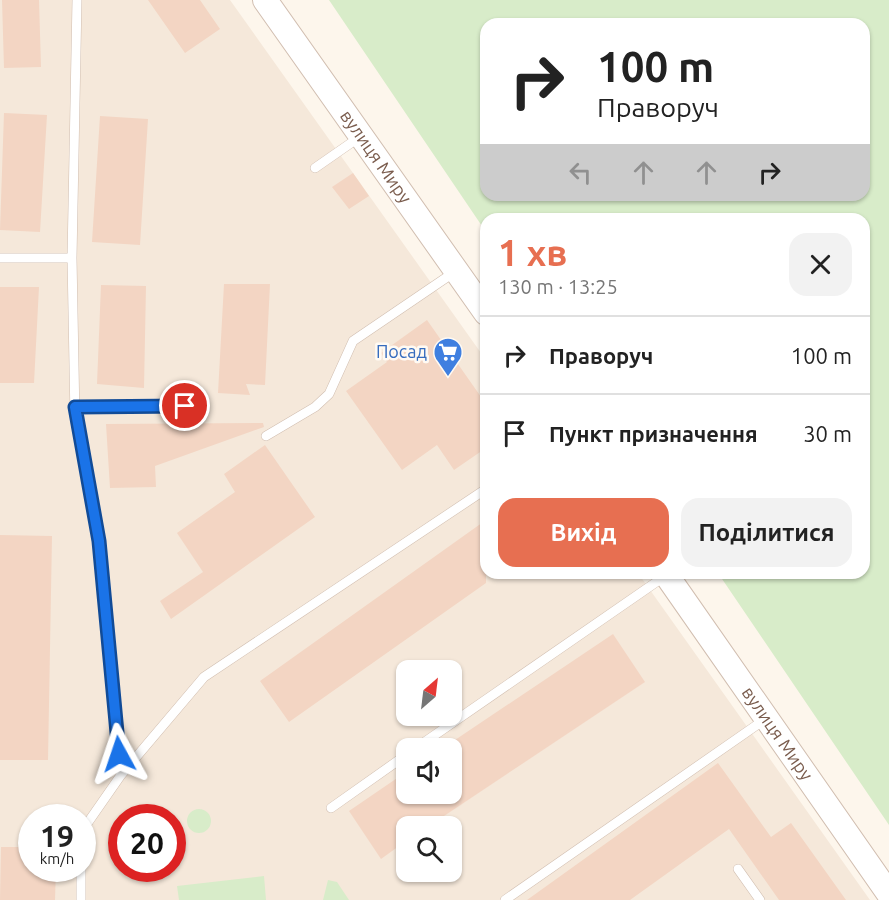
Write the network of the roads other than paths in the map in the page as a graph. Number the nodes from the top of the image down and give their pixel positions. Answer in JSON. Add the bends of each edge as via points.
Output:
{"nodes":[{"id":1,"x":77,"y":0,"type":"edge"},
{"id":2,"x":265,"y":0,"type":"edge"},
{"id":3,"x":361,"y":136,"type":"junction"},
{"id":4,"x":315,"y":168,"type":"dead end"},
{"id":5,"x":0,"y":258,"type":"edge"},
{"id":6,"x":72,"y":258,"type":"junction"},
{"id":7,"x":456,"y":271,"type":"junction"},
{"id":8,"x":480,"y":305,"type":"edge"},
{"id":9,"x":185,"y":406,"type":"dead end"},
{"id":10,"x":75,"y":407,"type":"junction"},
{"id":11,"x":266,"y":436,"type":"dead end"},
{"id":12,"x":480,"y":493,"type":"edge"},
{"id":13,"x":659,"y":579,"type":"edge"},
{"id":14,"x":669,"y":579,"type":"edge"},
{"id":15,"x":766,"y":718,"type":"junction"},
{"id":16,"x":430,"y":738,"type":"edge"},
{"id":17,"x":396,"y":762,"type":"edge"},
{"id":18,"x":121,"y":775,"type":"junction"},
{"id":19,"x":331,"y":808,"type":"dead end"},
{"id":20,"x":96,"y":811,"type":"edge"},
{"id":21,"x":738,"y":869,"type":"dead end"},
{"id":22,"x":81,"y":882,"type":"edge"},
{"id":23,"x":889,"y":894,"type":"edge"},
{"id":24,"x":81,"y":900,"type":"edge"},
{"id":25,"x":505,"y":900,"type":"edge"},
{"id":26,"x":760,"y":900,"type":"edge"}],
"edges":[{"from":1,"to":6,"type":"lane"},
{"from":2,"to":3,"type":"street","name":"вулиця Миру"},
{"from":3,"to":4,"type":"lane"},
{"from":3,"to":7,"type":"street","name":"вулиця Миру"},
{"from":5,"to":6,"type":"lane"},
{"from":6,"to":10,"type":"lane"},
{"from":7,"to":8,"type":"street","name":"вулиця Миру"},
{"from":7,"to":11,"type":"lane","via":[[353,341],[329,394]]},
{"from":9,"to":10,"type":"lane"},
{"from":10,"to":18,"type":"lane","via":[[99,541]]},
{"from":12,"to":18,"type":"lane","via":[[204,677]]},
{"from":13,"to":16,"type":"lane"},
{"from":14,"to":15,"type":"street","name":"вулиця Миру"},
{"from":15,"to":23,"type":"street","name":"вулиця Миру"},
{"from":15,"to":25,"type":"lane"},
{"from":17,"to":19,"type":"lane"},
{"from":18,"to":20,"type":"lane"},
{"from":21,"to":26,"type":"lane"},
{"from":22,"to":24,"type":"lane"}]}
